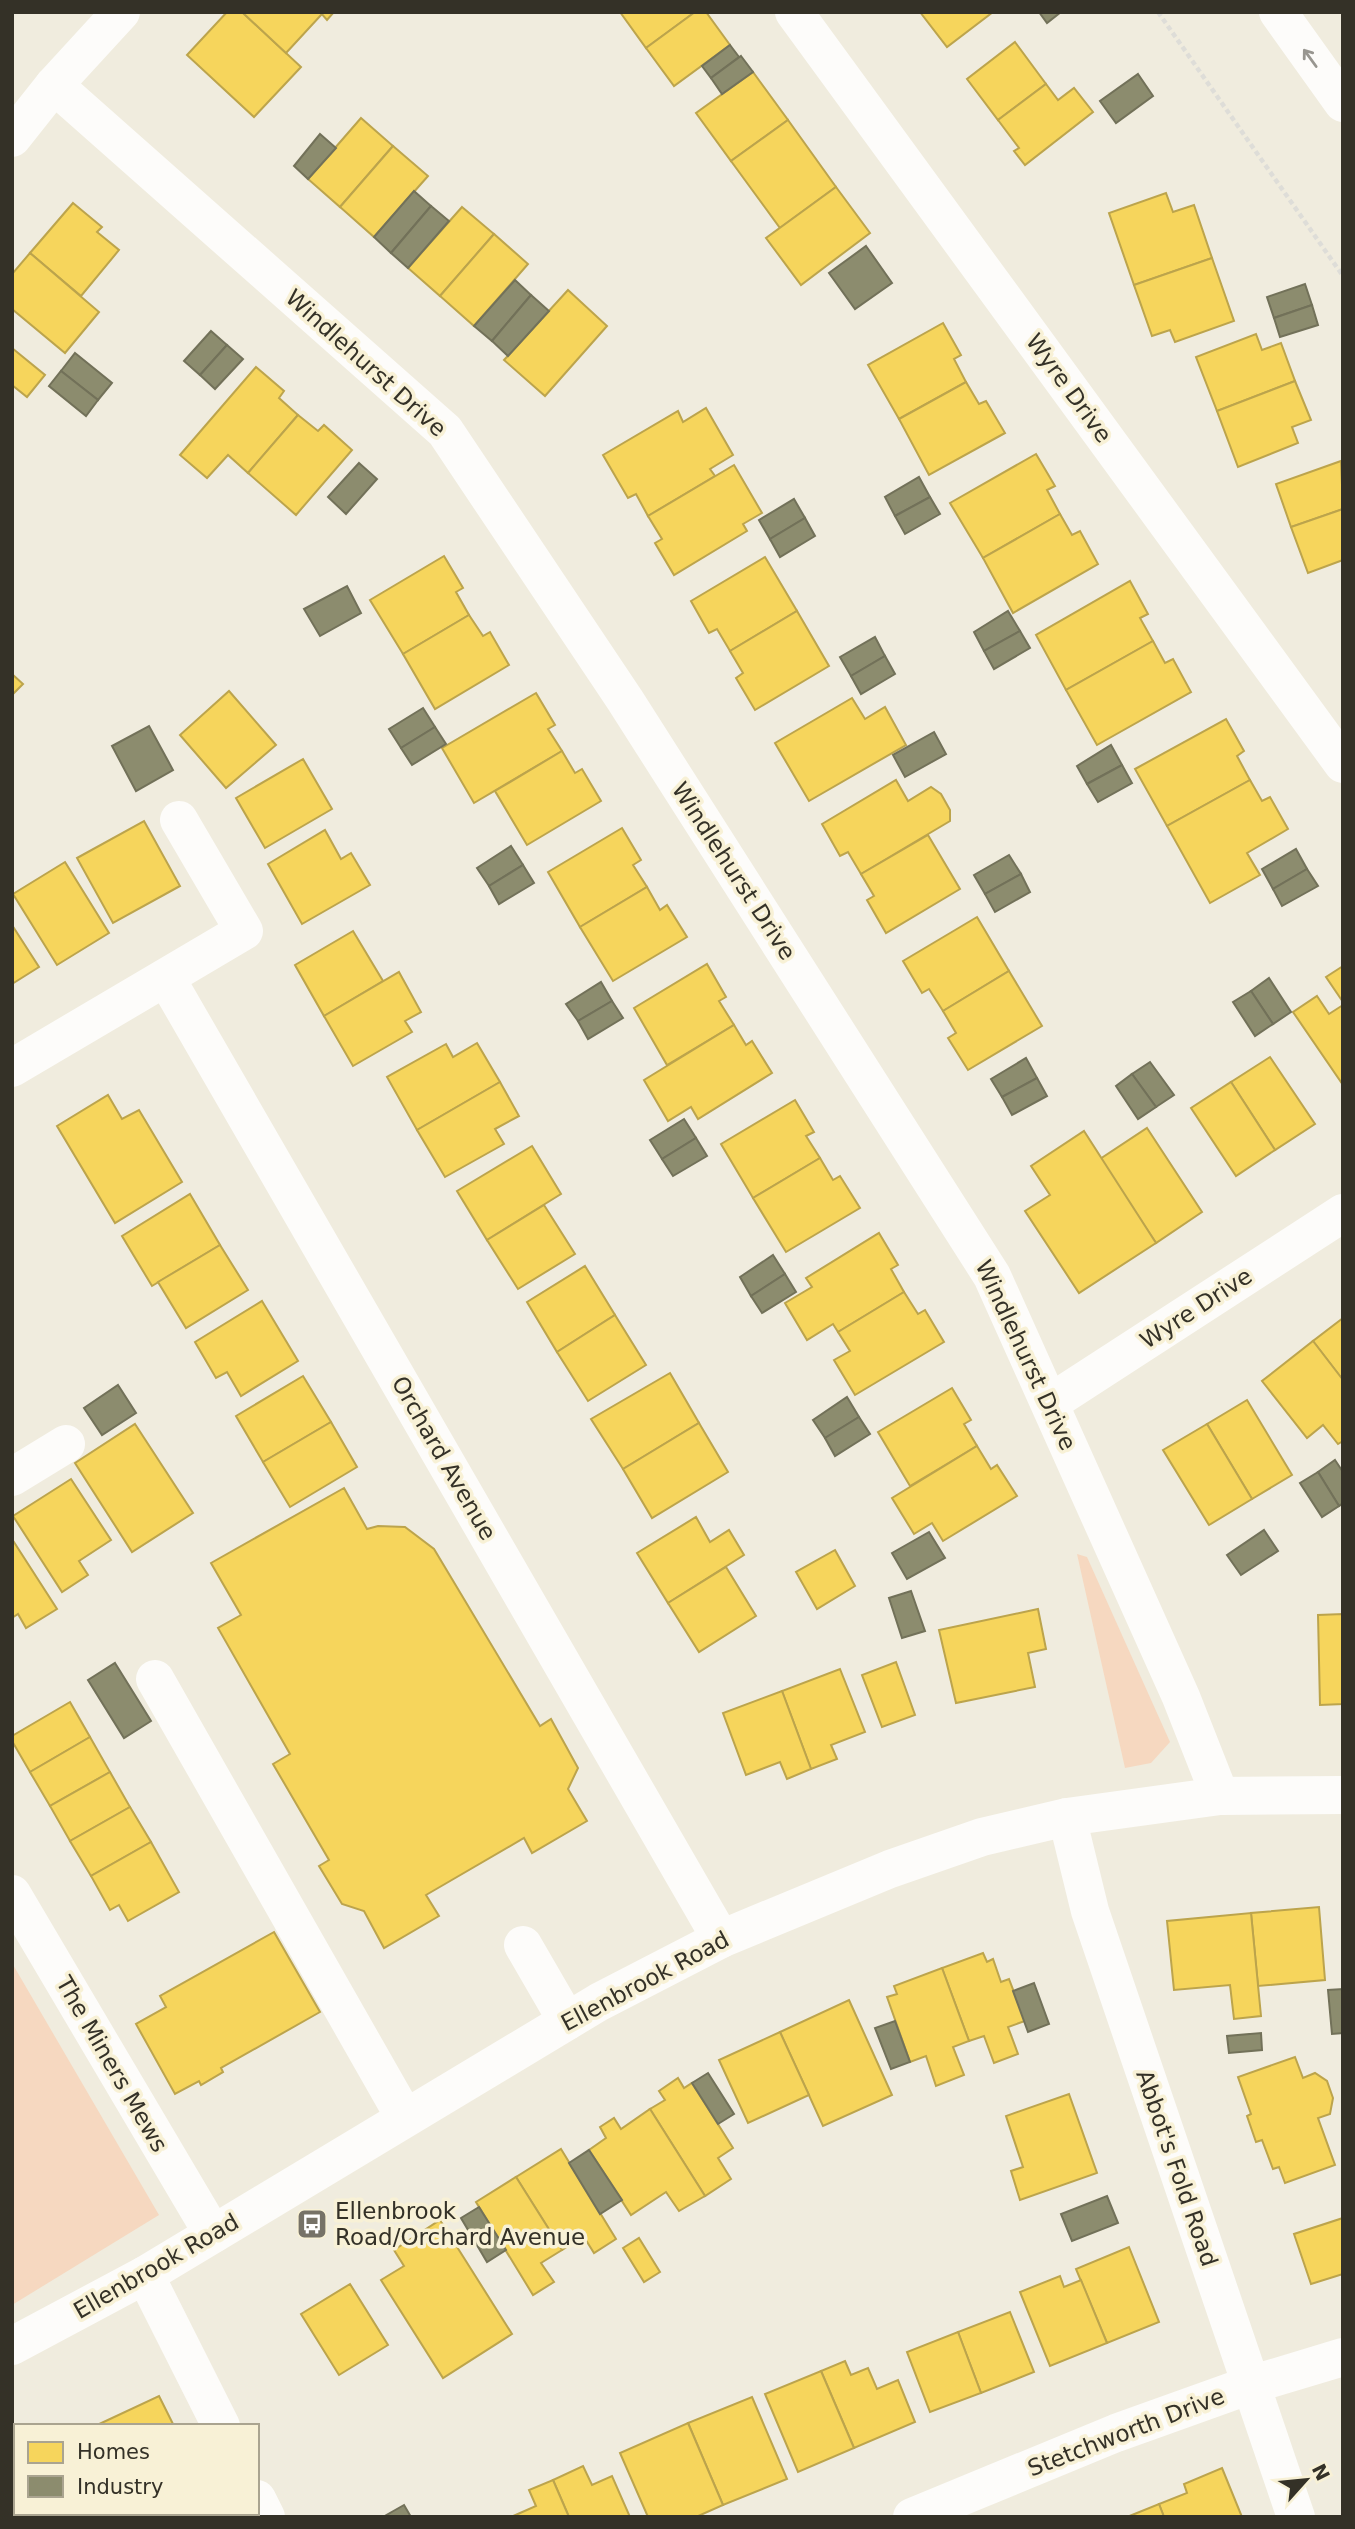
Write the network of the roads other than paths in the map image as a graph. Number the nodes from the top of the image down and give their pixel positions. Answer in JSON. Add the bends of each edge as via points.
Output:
{"nodes":[{"id":1,"x":121,"y":12,"type":"edge"},
{"id":2,"x":794,"y":12,"type":"edge"},
{"id":3,"x":1278,"y":12,"type":"edge"},
{"id":4,"x":54,"y":85,"type":"junction"},
{"id":5,"x":1343,"y":103,"type":"edge"},
{"id":6,"x":12,"y":138,"type":"edge"},
{"id":7,"x":1343,"y":764,"type":"edge"},
{"id":8,"x":179,"y":820,"type":"dead end"},
{"id":9,"x":166,"y":978,"type":"junction"},
{"id":10,"x":12,"y":1068,"type":"edge"},
{"id":11,"x":1343,"y":1213,"type":"edge"},
{"id":12,"x":1050,"y":1402,"type":"junction"},
{"id":13,"x":66,"y":1444,"type":"dead end"},
{"id":14,"x":12,"y":1477,"type":"edge"},
{"id":15,"x":155,"y":1679,"type":"dead end"},
{"id":16,"x":1343,"y":1795,"type":"edge"},
{"id":17,"x":1220,"y":1796,"type":"junction"},
{"id":18,"x":1067,"y":1817,"type":"junction"},
{"id":19,"x":12,"y":1894,"type":"edge"},
{"id":20,"x":721,"y":1939,"type":"junction"},
{"id":21,"x":523,"y":1945,"type":"dead end"},
{"id":22,"x":567,"y":2021,"type":"junction"},
{"id":23,"x":405,"y":2118,"type":"junction"},
{"id":24,"x":213,"y":2234,"type":"junction"},
{"id":25,"x":145,"y":2276,"type":"junction"},
{"id":26,"x":12,"y":2346,"type":"edge"},
{"id":27,"x":1343,"y":2357,"type":"edge"},
{"id":28,"x":1250,"y":2385,"type":"junction"},
{"id":29,"x":220,"y":2424,"type":"edge"},
{"id":30,"x":912,"y":2517,"type":"edge"},
{"id":31,"x":1296,"y":2517,"type":"edge"}],
"edges":[{"from":1,"to":4,"type":"main road"},
{"from":2,"to":7,"type":"main road","name":"Wyre Drive"},
{"from":5,"to":3,"type":"main road","one_way":true},
{"from":4,"to":6,"type":"main road"},
{"from":4,"to":12,"type":"main road","name":"Windlehurst Drive","via":[[445,430],[625,701],[992,1276]]},
{"from":8,"to":9,"type":"main road","via":[[244,931]]},
{"from":9,"to":10,"type":"main road"},
{"from":9,"to":20,"type":"main road","name":"Orchard Avenue"},
{"from":11,"to":12,"type":"main road","name":"Wyre Drive"},
{"from":12,"to":17,"type":"main road","name":"Windlehurst Drive"},
{"from":13,"to":14,"type":"main road"},
{"from":15,"to":23,"type":"main road"},
{"from":16,"to":17,"type":"main road","name":"Ellenbrook Road"},
{"from":17,"to":18,"type":"main road","name":"Ellenbrook Road"},
{"from":18,"to":20,"type":"main road","name":"Ellenbrook Road","via":[[982,1837],[890,1869]]},
{"from":18,"to":28,"type":"main road","name":"Abbot's Fold Road","via":[[1090,1911]]},
{"from":19,"to":24,"type":"main road","name":"The Miners Mews"},
{"from":20,"to":22,"type":"main road","name":"Ellenbrook Road"},
{"from":21,"to":22,"type":"main road"},
{"from":22,"to":23,"type":"main road","name":"Ellenbrook Road"},
{"from":23,"to":24,"type":"main road","name":"Ellenbrook Road"},
{"from":24,"to":25,"type":"main road","name":"Ellenbrook Road"},
{"from":25,"to":26,"type":"main road","name":"Ellenbrook Road"},
{"from":25,"to":29,"type":"main road"},
{"from":27,"to":28,"type":"main road","name":"Stetchworth Drive"},
{"from":28,"to":30,"type":"main road","name":"Stetchworth Drive","via":[[1116,2433]]},
{"from":28,"to":31,"type":"main road","name":"Abbot's Fold Road"}]}
